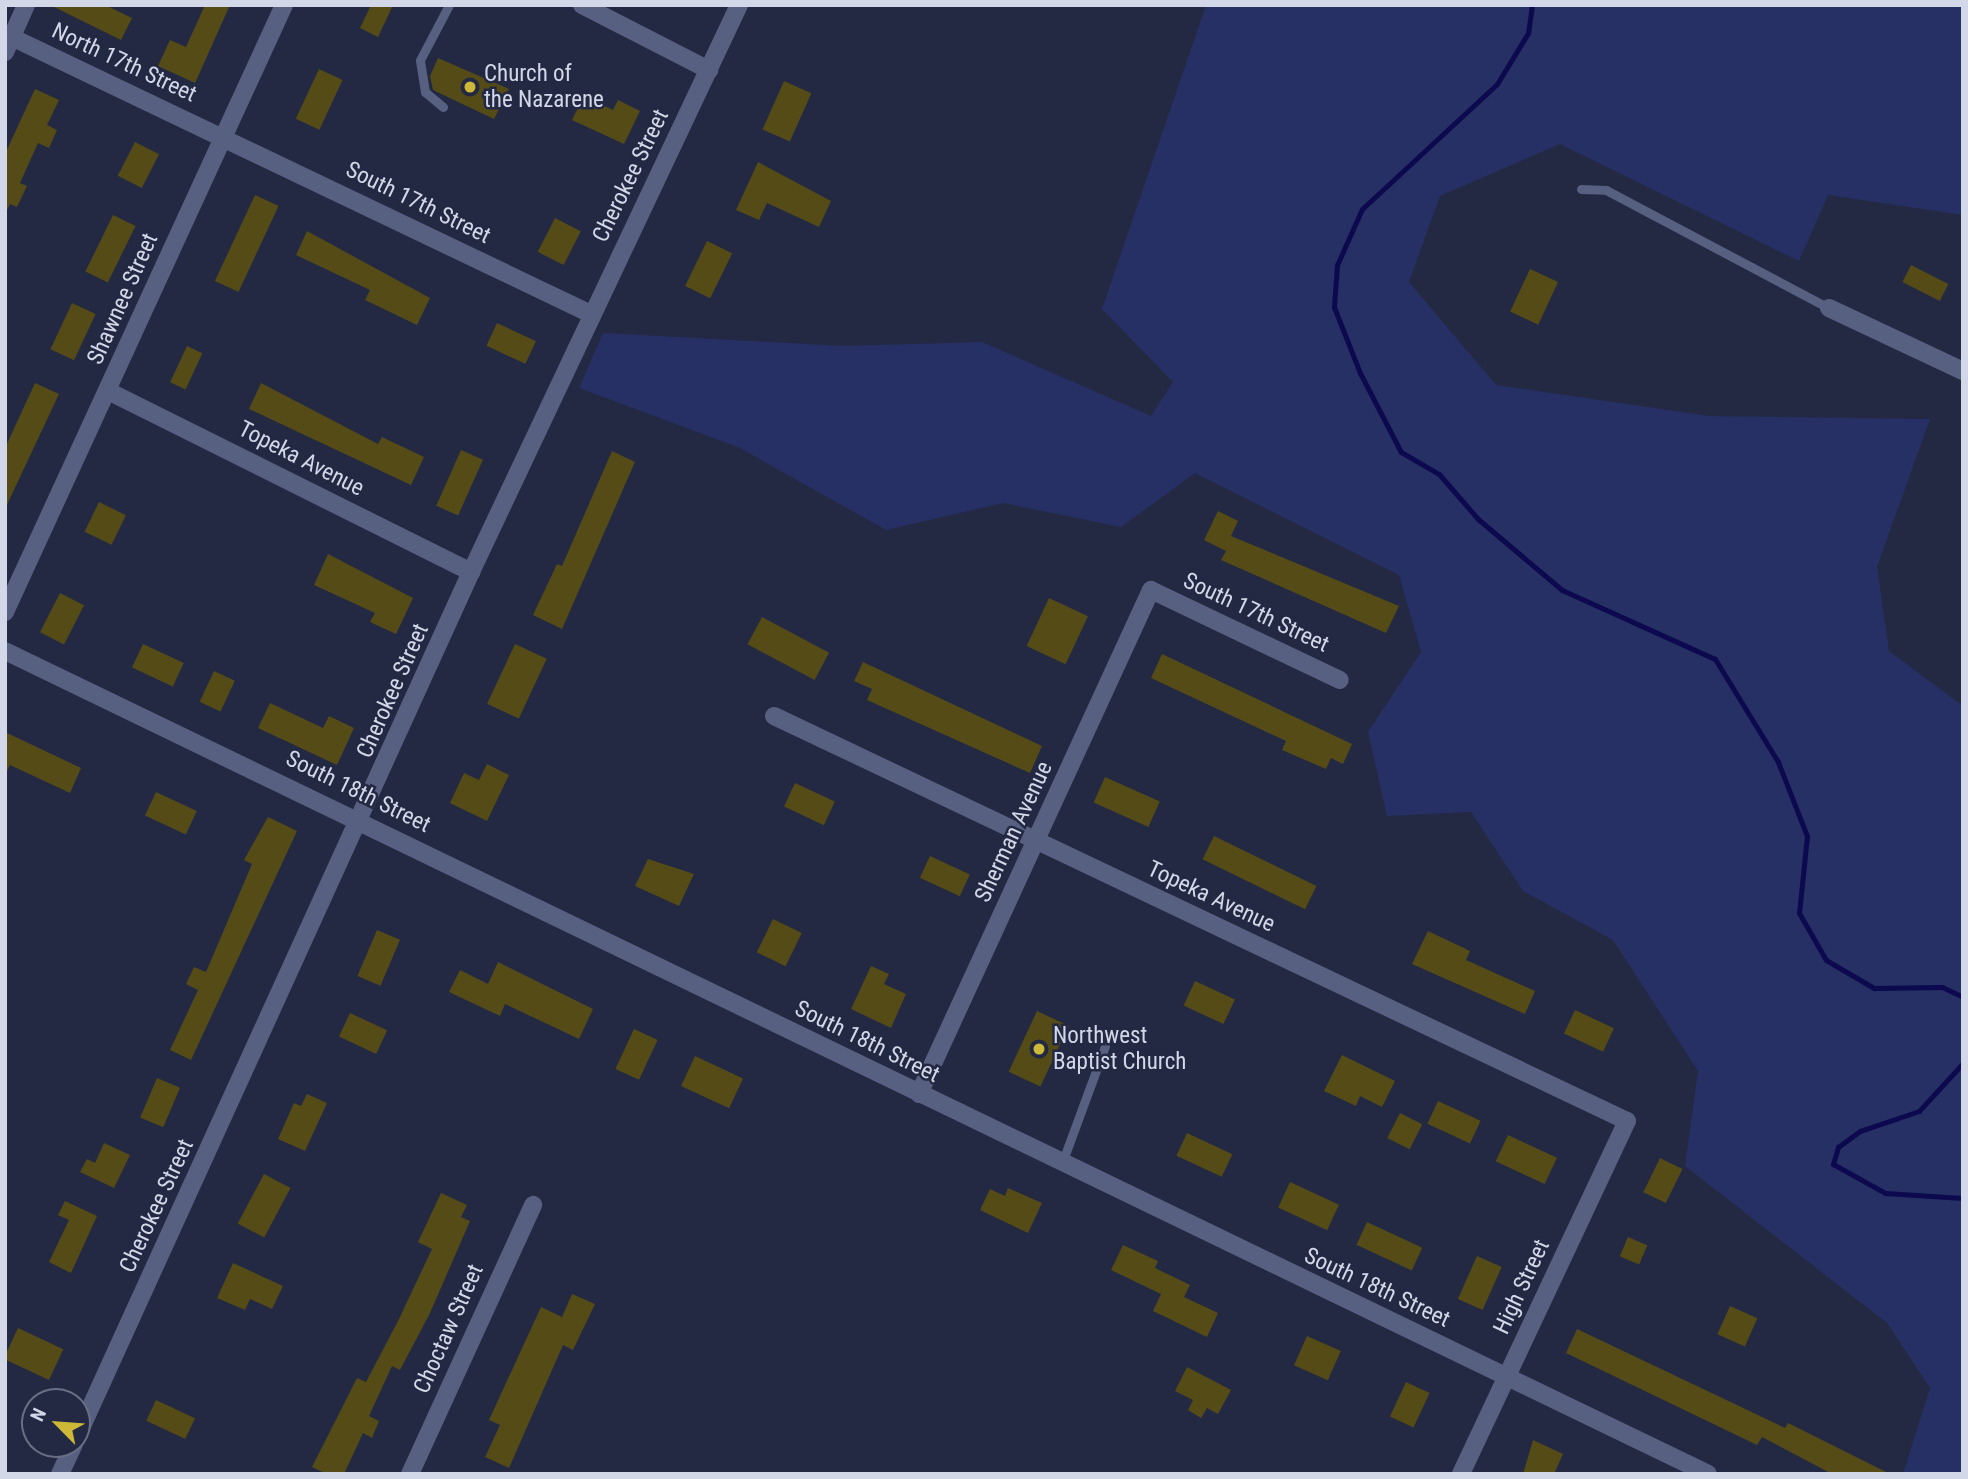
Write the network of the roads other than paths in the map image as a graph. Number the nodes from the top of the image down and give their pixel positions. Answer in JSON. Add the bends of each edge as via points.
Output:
{"nodes":[{"id":1,"x":26,"y":5,"type":"edge"},
{"id":2,"x":284,"y":5,"type":"edge"},
{"id":3,"x":449,"y":5,"type":"edge"},
{"id":4,"x":582,"y":5,"type":"edge"},
{"id":5,"x":739,"y":5,"type":"edge"},
{"id":6,"x":7,"y":41,"type":"edge"},
{"id":7,"x":709,"y":70,"type":"junction"},
{"id":8,"x":443,"y":107,"type":"dead end"},
{"id":9,"x":223,"y":136,"type":"junction"},
{"id":10,"x":1581,"y":189,"type":"dead end"},
{"id":11,"x":1829,"y":308,"type":"joint"},
{"id":12,"x":591,"y":314,"type":"junction"},
{"id":13,"x":1963,"y":371,"type":"edge"},
{"id":14,"x":108,"y":390,"type":"junction"},
{"id":15,"x":471,"y":572,"type":"junction"},
{"id":16,"x":1151,"y":590,"type":"joint"},
{"id":17,"x":5,"y":612,"type":"edge"},
{"id":18,"x":5,"y":651,"type":"edge"},
{"id":19,"x":1340,"y":680,"type":"dead end"},
{"id":20,"x":774,"y":716,"type":"dead end"},
{"id":21,"x":363,"y":821,"type":"junction"},
{"id":22,"x":1037,"y":842,"type":"junction"},
{"id":23,"x":1105,"y":1046,"type":"dead end"},
{"id":24,"x":919,"y":1094,"type":"junction"},
{"id":25,"x":1627,"y":1121,"type":"joint"},
{"id":26,"x":1062,"y":1164,"type":"junction"},
{"id":27,"x":533,"y":1205,"type":"dead end"},
{"id":28,"x":1506,"y":1376,"type":"junction"},
{"id":29,"x":91,"y":1407,"type":"edge"},
{"id":30,"x":67,"y":1458,"type":"edge"},
{"id":31,"x":414,"y":1472,"type":"edge"},
{"id":32,"x":60,"y":1474,"type":"edge"},
{"id":33,"x":1461,"y":1474,"type":"edge"},
{"id":34,"x":1708,"y":1474,"type":"edge"}],
"edges":[{"from":1,"to":6,"type":"street"},
{"from":2,"to":9,"type":"street","name":"Shawnee Street"},
{"from":3,"to":8,"type":"lane","via":[[420,60],[425,92]]},
{"from":4,"to":7,"type":"street"},
{"from":5,"to":7,"type":"street","name":"Cherokee Street"},
{"from":6,"to":9,"type":"street","name":"North 17th Street"},
{"from":7,"to":12,"type":"street","name":"Cherokee Street"},
{"from":9,"to":12,"type":"street","name":"South 17th Street"},
{"from":9,"to":14,"type":"street","name":"Shawnee Street"},
{"from":10,"to":11,"type":"lane","via":[[1606,190]]},
{"from":11,"to":13,"type":"street"},
{"from":12,"to":15,"type":"street","name":"Cherokee Street"},
{"from":14,"to":15,"type":"street","name":"Topeka Avenue"},
{"from":14,"to":17,"type":"street","name":"Shawnee Street"},
{"from":15,"to":21,"type":"street","name":"Cherokee Street"},
{"from":16,"to":19,"type":"street","name":"South 17th Street"},
{"from":16,"to":22,"type":"street","name":"Sherman Avenue"},
{"from":18,"to":21,"type":"street","name":"South 18th Street"},
{"from":20,"to":22,"type":"street","name":"Topeka Avenue"},
{"from":21,"to":24,"type":"street","name":"South 18th Street"},
{"from":21,"to":29,"type":"street","name":"Cherokee Street"},
{"from":22,"to":24,"type":"street","name":"Sherman Avenue"},
{"from":22,"to":25,"type":"street","name":"Topeka Avenue"},
{"from":23,"to":26,"type":"lane"},
{"from":24,"to":26,"type":"street","name":"South 18th Street"},
{"from":25,"to":28,"type":"street","name":"High Street"},
{"from":26,"to":28,"type":"street","name":"South 18th Street"},
{"from":27,"to":31,"type":"street","name":"Choctaw Street"},
{"from":28,"to":33,"type":"street","name":"High Street"},
{"from":28,"to":34,"type":"street","name":"South 18th Street"},
{"from":30,"to":32,"type":"street"}]}
